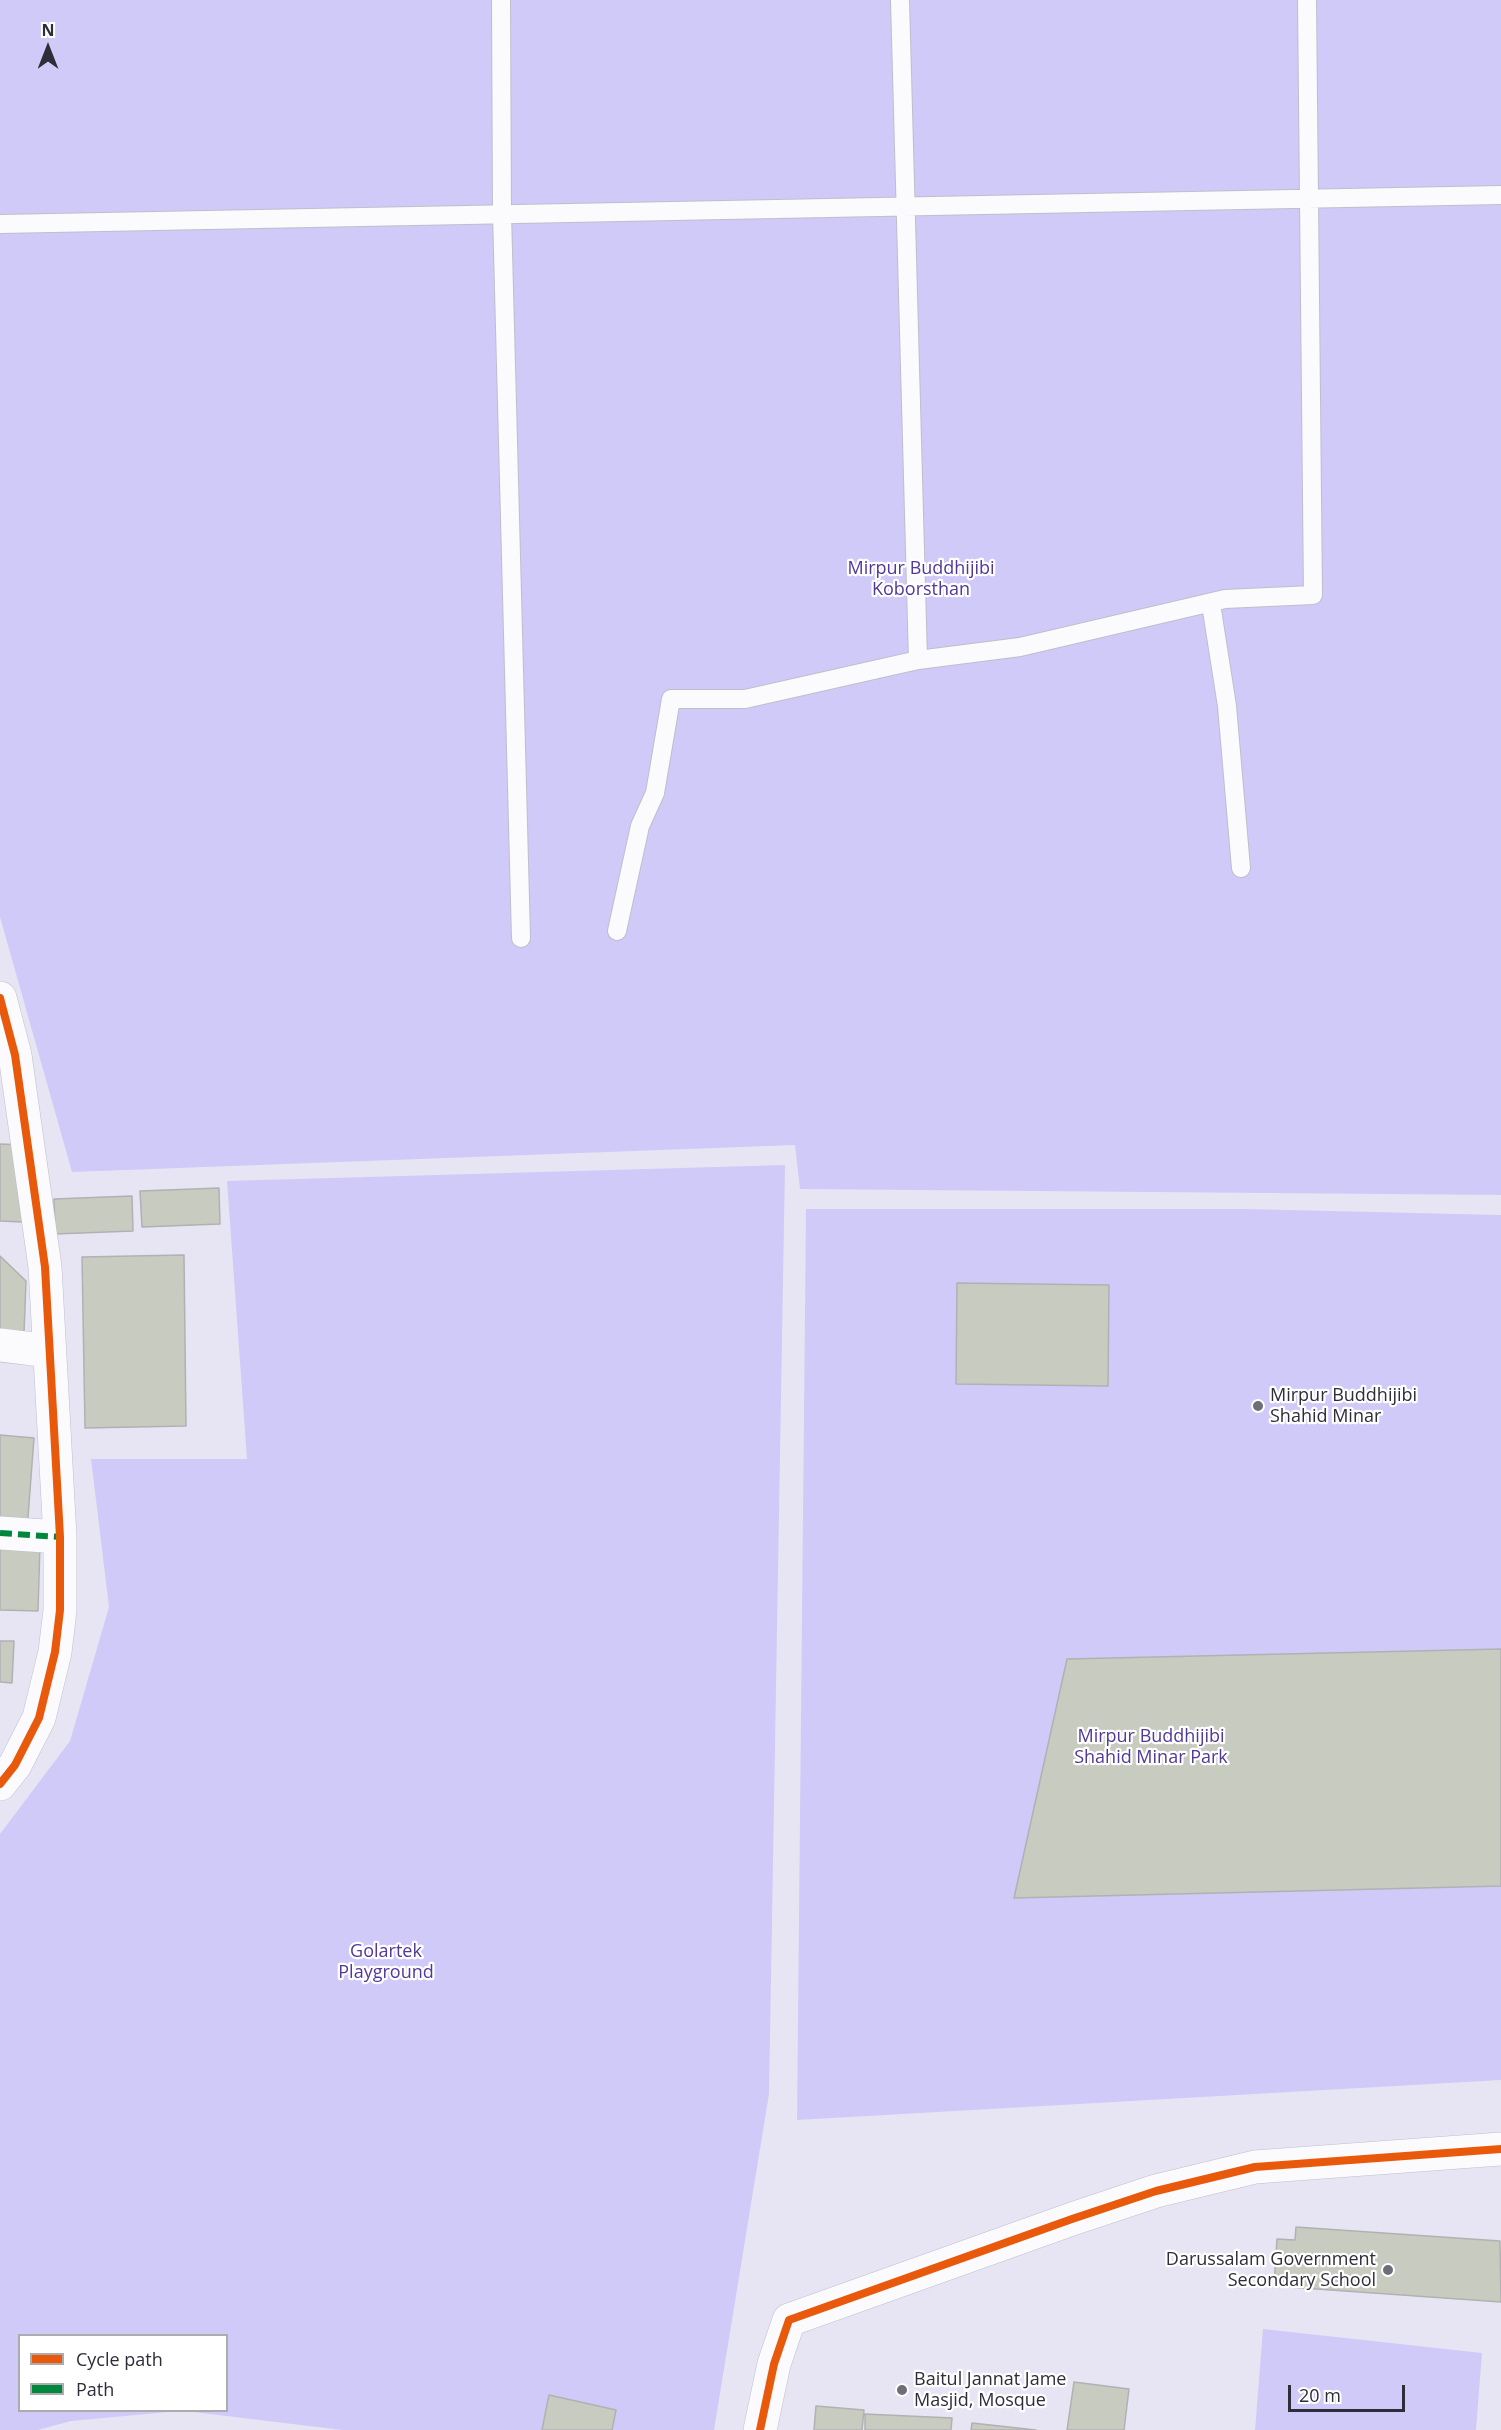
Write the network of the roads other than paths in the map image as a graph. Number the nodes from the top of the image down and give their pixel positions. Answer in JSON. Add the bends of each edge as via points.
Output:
{"nodes":[{"id":1,"x":501,"y":0,"type":"edge"},
{"id":2,"x":900,"y":0,"type":"edge"},
{"id":3,"x":1307,"y":0,"type":"edge"},
{"id":4,"x":1501,"y":195,"type":"edge"},
{"id":5,"x":1307,"y":200,"type":"junction"},
{"id":6,"x":907,"y":205,"type":"junction"},
{"id":7,"x":502,"y":213,"type":"junction"},
{"id":8,"x":0,"y":224,"type":"edge"},
{"id":9,"x":1211,"y":604,"type":"junction"},
{"id":10,"x":918,"y":660,"type":"junction"},
{"id":11,"x":1241,"y":868,"type":"dead end"},
{"id":12,"x":616,"y":931,"type":"dead end"},
{"id":13,"x":521,"y":938,"type":"dead end"},
{"id":14,"x":0,"y":999,"type":"edge"},
{"id":15,"x":14,"y":1131,"type":"edge"},
{"id":16,"x":0,"y":1345,"type":"edge"},
{"id":17,"x":49,"y":1351,"type":"junction"},
{"id":18,"x":0,"y":1533,"type":"edge"},
{"id":19,"x":60,"y":1537,"type":"junction"},
{"id":20,"x":0,"y":1784,"type":"edge"},
{"id":21,"x":1501,"y":2149,"type":"edge"},
{"id":22,"x":760,"y":2430,"type":"edge"}],
"edges":[{"from":1,"to":7,"type":"lane"},
{"from":2,"to":6,"type":"lane"},
{"from":3,"to":5,"type":"lane"},
{"from":4,"to":5,"type":"lane"},
{"from":5,"to":6,"type":"lane"},
{"from":5,"to":9,"type":"lane","via":[[1313,595],[1226,599]]},
{"from":6,"to":7,"type":"lane"},
{"from":6,"to":10,"type":"lane"},
{"from":7,"to":8,"type":"lane"},
{"from":7,"to":13,"type":"lane"},
{"from":9,"to":10,"type":"lane","via":[[1020,647]]},
{"from":9,"to":11,"type":"lane","via":[[1227,706]]},
{"from":10,"to":12,"type":"lane","via":[[746,699],[671,699],[655,793],[637,836]]},
{"from":14,"to":15,"type":"street","via":[[15,1055]]},
{"from":15,"to":17,"type":"street","via":[[45,1268]]},
{"from":16,"to":17,"type":"street"},
{"from":17,"to":19,"type":"street"},
{"from":18,"to":19,"type":"street"},
{"from":19,"to":20,"type":"street","via":[[60,1610],[55,1652],[39,1718],[15,1765]]},
{"from":21,"to":22,"type":"street","via":[[1255,2167],[1156,2191],[789,2320],[774,2364]]}]}
